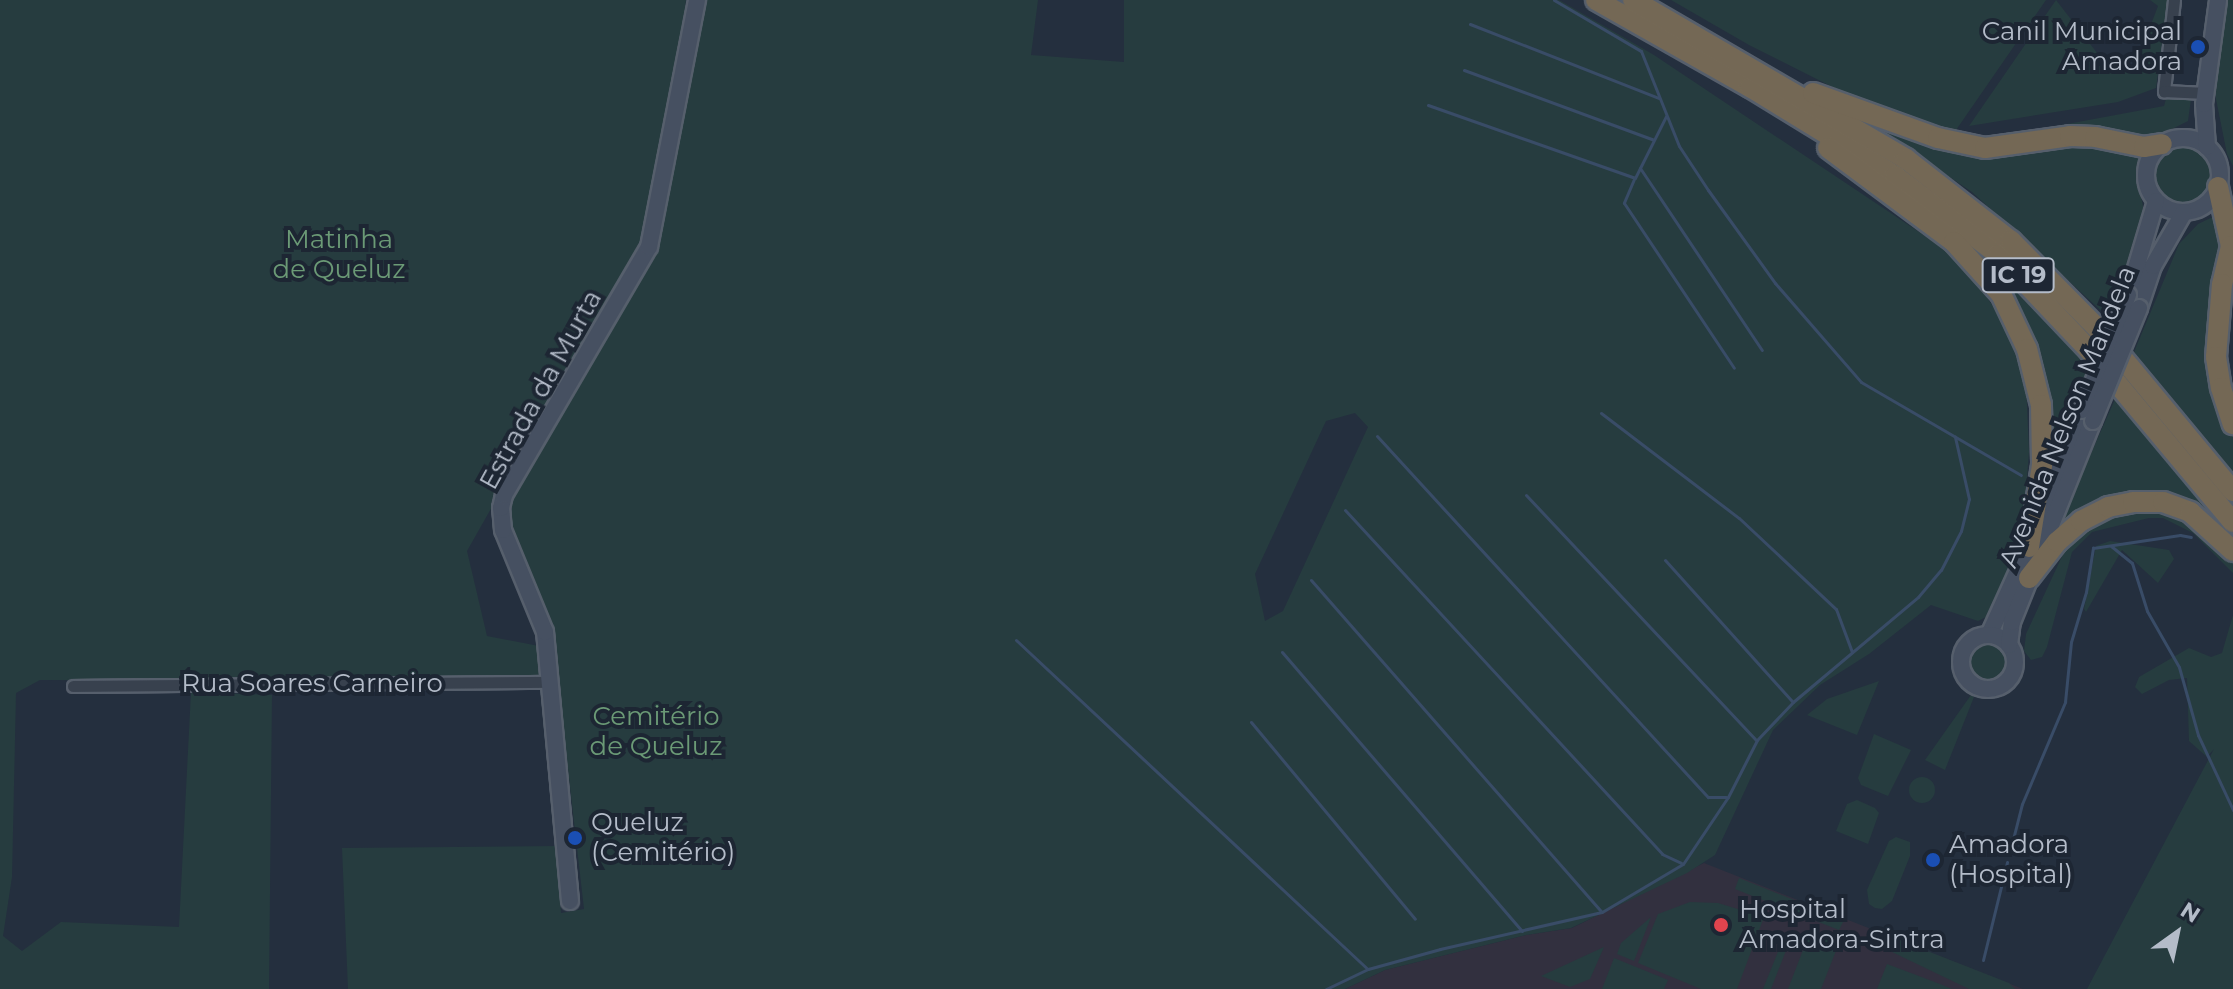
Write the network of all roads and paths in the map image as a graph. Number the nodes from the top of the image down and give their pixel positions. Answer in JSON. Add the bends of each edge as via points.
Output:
{"nodes":[{"id":1,"x":697,"y":0,"type":"edge"},
{"id":2,"x":1596,"y":0,"type":"edge"},
{"id":3,"x":1633,"y":0,"type":"edge"},
{"id":4,"x":2174,"y":0,"type":"edge"},
{"id":5,"x":2218,"y":0,"type":"edge"},
{"id":6,"x":1754,"y":79,"type":"junction"},
{"id":7,"x":2205,"y":99,"type":"junction"},
{"id":8,"x":2183,"y":138,"type":"junction"},
{"id":9,"x":2162,"y":144,"type":"junction"},
{"id":10,"x":2207,"y":147,"type":"junction"},
{"id":11,"x":2218,"y":187,"type":"junction"},
{"id":12,"x":2156,"y":201,"type":"junction"},
{"id":13,"x":2184,"y":212,"type":"junction"},
{"id":14,"x":2134,"y":302,"type":"junction"},
{"id":15,"x":2088,"y":415,"type":"junction"},
{"id":16,"x":2233,"y":424,"type":"edge"},
{"id":17,"x":2233,"y":491,"type":"edge"},
{"id":18,"x":2233,"y":522,"type":"edge"},
{"id":19,"x":2029,"y":547,"type":"junction"},
{"id":20,"x":2233,"y":551,"type":"edge"},
{"id":21,"x":2029,"y":578,"type":"junction"},
{"id":22,"x":1989,"y":635,"type":"junction"},
{"id":23,"x":2009,"y":645,"type":"junction"},
{"id":24,"x":551,"y":682,"type":"junction"},
{"id":25,"x":73,"y":686,"type":"dead end"},
{"id":26,"x":570,"y":901,"type":"dead end"}],
"edges":[{"from":1,"to":24,"type":"main road","name":"Estrada da Murta","via":[[649,247],[501,508],[503,530],[545,632]]},
{"from":2,"to":6,"type":"highway","number":"IC 19"},
{"from":3,"to":6,"type":"highway","number":"IC 19"},
{"from":4,"to":7,"type":"street","via":[[2164,91]]},
{"from":5,"to":7,"type":"main road"},
{"from":6,"to":9,"type":"highway","via":[[1985,148],[2070,136],[2144,147]]},
{"from":6,"to":17,"type":"highway","number":"IC 19","via":[[1906,159],[2011,241],[2100,331]]},
{"from":6,"to":18,"type":"highway","number":"IC 19","via":[[1999,255],[2090,351]]},
{"from":6,"to":19,"type":"highway","via":[[1954,242],[2001,294],[2027,349],[2041,405],[2042,465]]},
{"from":7,"to":8,"type":"main road"},
{"from":7,"to":10,"type":"main road"},
{"from":8,"to":9,"type":"main road"},
{"from":8,"to":10,"type":"main road"},
{"from":9,"to":12,"type":"main road","via":[[2146,171]]},
{"from":10,"to":11,"type":"main road","via":[[2220,170]]},
{"from":11,"to":13,"type":"main road","via":[[2198,209]]},
{"from":11,"to":16,"type":"highway","via":[[2231,246],[2216,357]]},
{"from":12,"to":13,"type":"main road"},
{"from":12,"to":14,"type":"main road","name":"Avenida Nelson Mandela"},
{"from":13,"to":14,"type":"main road","name":"Avenida Nelson Mandela"},
{"from":14,"to":15,"type":"main road","name":"Avenida Nelson Mandela","bridge":true},
{"from":15,"to":19,"type":"main road","name":"Avenida Nelson Mandela"},
{"from":15,"to":21,"type":"main road","name":"Avenida Nelson Mandela"},
{"from":19,"to":22,"type":"main road","name":"Avenida Nelson Mandela"},
{"from":20,"to":21,"type":"highway","via":[[2190,512],[2163,502],[2133,502],[2081,521]]},
{"from":21,"to":23,"type":"main road","name":"Avenida Nelson Mandela"},
{"from":22,"to":23,"type":"main road"},
{"from":22,"to":23,"type":"main road","via":[[1976,638],[1962,655],[1964,674],[1978,687],[1990,689],[2007,681],[2015,663]]},
{"from":24,"to":25,"type":"street","name":"Rua Soares Carneiro"},
{"from":24,"to":26,"type":"main road","name":"Estrada da Murta"}]}
